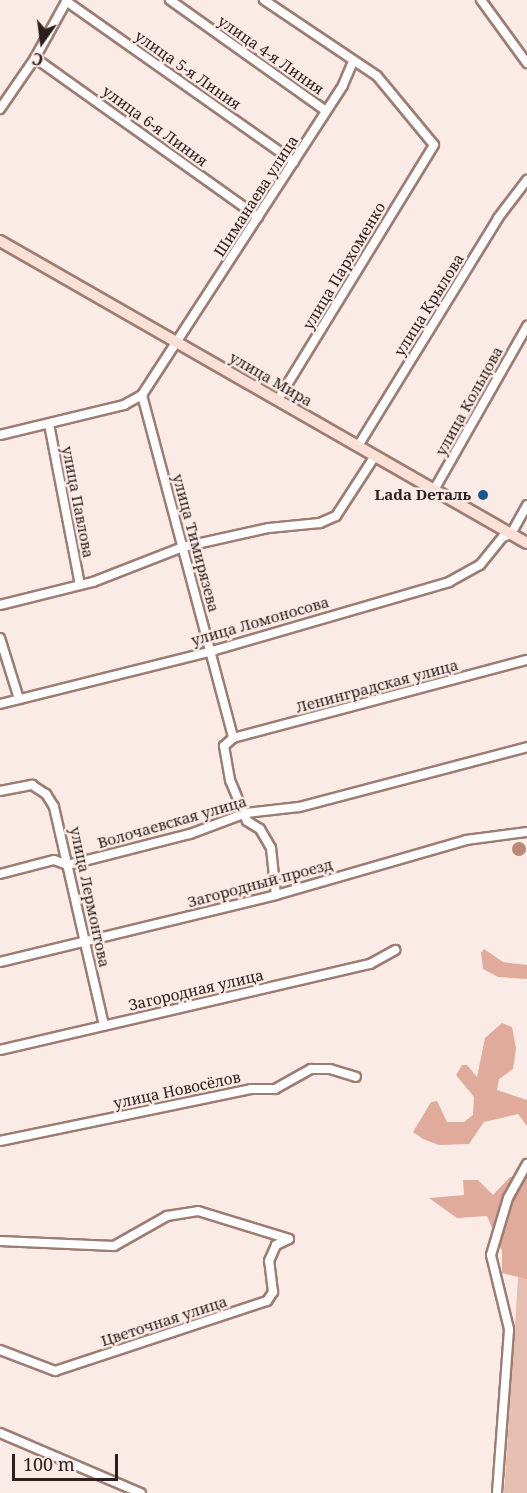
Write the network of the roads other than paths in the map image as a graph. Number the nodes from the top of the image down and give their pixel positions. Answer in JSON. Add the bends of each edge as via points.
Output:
{"nodes":[{"id":1,"x":170,"y":0,"type":"edge"},
{"id":2,"x":264,"y":0,"type":"edge"},
{"id":3,"x":481,"y":0,"type":"edge"},
{"id":4,"x":66,"y":1,"type":"edge"},
{"id":5,"x":35,"y":58,"type":"junction"},
{"id":6,"x":353,"y":61,"type":"junction"},
{"id":7,"x":527,"y":63,"type":"edge"},
{"id":8,"x":0,"y":109,"type":"edge"},
{"id":9,"x":326,"y":111,"type":"junction"},
{"id":10,"x":294,"y":162,"type":"junction"},
{"id":11,"x":527,"y":180,"type":"edge"},
{"id":12,"x":258,"y":217,"type":"junction"},
{"id":13,"x":0,"y":241,"type":"edge"},
{"id":14,"x":527,"y":326,"type":"edge"},
{"id":15,"x":178,"y":343,"type":"junction"},
{"id":16,"x":142,"y":395,"type":"junction"},
{"id":17,"x":278,"y":400,"type":"junction"},
{"id":18,"x":49,"y":424,"type":"junction"},
{"id":19,"x":0,"y":435,"type":"edge"},
{"id":20,"x":358,"y":446,"type":"junction"},
{"id":21,"x":375,"y":456,"type":"junction"},
{"id":22,"x":434,"y":490,"type":"junction"},
{"id":23,"x":527,"y":505,"type":"edge"},
{"id":24,"x":511,"y":534,"type":"junction"},
{"id":25,"x":527,"y":543,"type":"edge"},
{"id":26,"x":183,"y":546,"type":"junction"},
{"id":27,"x":80,"y":585,"type":"junction"},
{"id":28,"x":0,"y":605,"type":"edge"},
{"id":29,"x":0,"y":638,"type":"edge"},
{"id":30,"x":212,"y":651,"type":"junction"},
{"id":31,"x":527,"y":660,"type":"edge"},
{"id":32,"x":19,"y":699,"type":"junction"},
{"id":33,"x":0,"y":704,"type":"edge"},
{"id":34,"x":233,"y":738,"type":"junction"},
{"id":35,"x":527,"y":747,"type":"edge"},
{"id":36,"x":0,"y":791,"type":"edge"},
{"id":37,"x":246,"y":813,"type":"junction"},
{"id":38,"x":527,"y":832,"type":"edge"},
{"id":39,"x":68,"y":865,"type":"junction"},
{"id":40,"x":0,"y":874,"type":"edge"},
{"id":41,"x":276,"y":895,"type":"junction"},
{"id":42,"x":87,"y":940,"type":"junction"},
{"id":43,"x":394,"y":950,"type":"dead end"},
{"id":44,"x":0,"y":962,"type":"edge"},
{"id":45,"x":104,"y":1025,"type":"junction"},
{"id":46,"x":0,"y":1050,"type":"edge"},
{"id":47,"x":356,"y":1077,"type":"dead end"},
{"id":48,"x":0,"y":1142,"type":"edge"},
{"id":49,"x":527,"y":1164,"type":"edge"},
{"id":50,"x":0,"y":1241,"type":"edge"},
{"id":51,"x":0,"y":1350,"type":"edge"},
{"id":52,"x":0,"y":1433,"type":"edge"},
{"id":53,"x":141,"y":1493,"type":"edge"},
{"id":54,"x":497,"y":1493,"type":"edge"}],
"edges":[{"from":1,"to":9,"type":"street","name":"улица 4-я Линия"},
{"from":2,"to":6,"type":"street"},
{"from":3,"to":7,"type":"street"},
{"from":4,"to":5,"type":"street"},
{"from":4,"to":10,"type":"street","name":"улица 5-я Линия"},
{"from":5,"to":8,"type":"street"},
{"from":5,"to":12,"type":"street","name":"улица 6-я Линия"},
{"from":6,"to":9,"type":"street","name":"Шиманаева улица"},
{"from":6,"to":17,"type":"street","name":"улица Пархоменко","via":[[377,75],[434,145]]},
{"from":9,"to":10,"type":"street","name":"Шиманаева улица"},
{"from":10,"to":12,"type":"street","name":"Шиманаева улица"},
{"from":11,"to":20,"type":"street","name":"улица Крылова","via":[[498,218]]},
{"from":12,"to":15,"type":"street","name":"Шиманаева улица"},
{"from":13,"to":15,"type":"main road","name":"улица Мира"},
{"from":14,"to":22,"type":"street","name":"улица Кольцова"},
{"from":15,"to":16,"type":"street","name":"Шиманаева улица"},
{"from":15,"to":17,"type":"main road","name":"улица Мира"},
{"from":16,"to":18,"type":"street","via":[[124,405]]},
{"from":16,"to":26,"type":"street","name":"улица Тимирязева"},
{"from":17,"to":20,"type":"main road","name":"улица Мира"},
{"from":18,"to":19,"type":"street"},
{"from":18,"to":27,"type":"street","name":"улица Павлова"},
{"from":20,"to":21,"type":"main road","name":"улица Мира"},
{"from":21,"to":22,"type":"main road","name":"улица Мира"},
{"from":21,"to":26,"type":"street","via":[[336,516],[320,523],[269,528]]},
{"from":22,"to":24,"type":"main road","name":"улица Мира"},
{"from":23,"to":24,"type":"street","name":"улица Ломоносова"},
{"from":24,"to":25,"type":"main road","name":"улица Мира"},
{"from":24,"to":30,"type":"street","name":"улица Ломоносова","via":[[503,537],[480,565],[449,582]]},
{"from":26,"to":27,"type":"street"},
{"from":26,"to":30,"type":"street","name":"улица Тимирязева"},
{"from":27,"to":28,"type":"street"},
{"from":29,"to":32,"type":"street"},
{"from":30,"to":32,"type":"street","name":"улица Ломоносова"},
{"from":30,"to":34,"type":"street","name":"улица Тимирязева"},
{"from":31,"to":34,"type":"street","name":"Ленинградская улица"},
{"from":32,"to":33,"type":"street","name":"улица Ломоносова"},
{"from":34,"to":37,"type":"street","name":"улица Тимирязева","via":[[224,746],[230,780]]},
{"from":35,"to":37,"type":"street","name":"Волочаевская улица","via":[[299,807]]},
{"from":36,"to":39,"type":"street","name":"улица Лермонтова","via":[[32,784],[46,794],[54,807]]},
{"from":37,"to":39,"type":"street","name":"Волочаевская улица","via":[[190,834]]},
{"from":37,"to":41,"type":"street","name":"улица Тимирязева","via":[[247,821],[260,829],[271,848]]},
{"from":38,"to":41,"type":"street","name":"Загородный проезд","via":[[466,840]]},
{"from":39,"to":40,"type":"street","name":"Волочаевская улица","via":[[54,860]]},
{"from":39,"to":42,"type":"street","name":"улица Лермонтова"},
{"from":41,"to":42,"type":"street","name":"Загородный проезд"},
{"from":42,"to":44,"type":"street","name":"Загородный проезд"},
{"from":42,"to":45,"type":"street","name":"улица Лермонтова","via":[[86,954]]},
{"from":43,"to":45,"type":"street","name":"Загородная улица","via":[[370,964]]},
{"from":45,"to":46,"type":"street","name":"Загородная улица"},
{"from":47,"to":48,"type":"street","name":"улица Новосёлов","via":[[330,1069],[311,1069],[275,1089],[250,1089]]},
{"from":49,"to":54,"type":"street","via":[[508,1198],[490,1255],[509,1329]]},
{"from":50,"to":51,"type":"street","name":"Цветочная улица","via":[[114,1246],[167,1216],[198,1212],[289,1239],[276,1245],[269,1262],[273,1292],[267,1301],[55,1371]]},
{"from":52,"to":53,"type":"street"}]}
